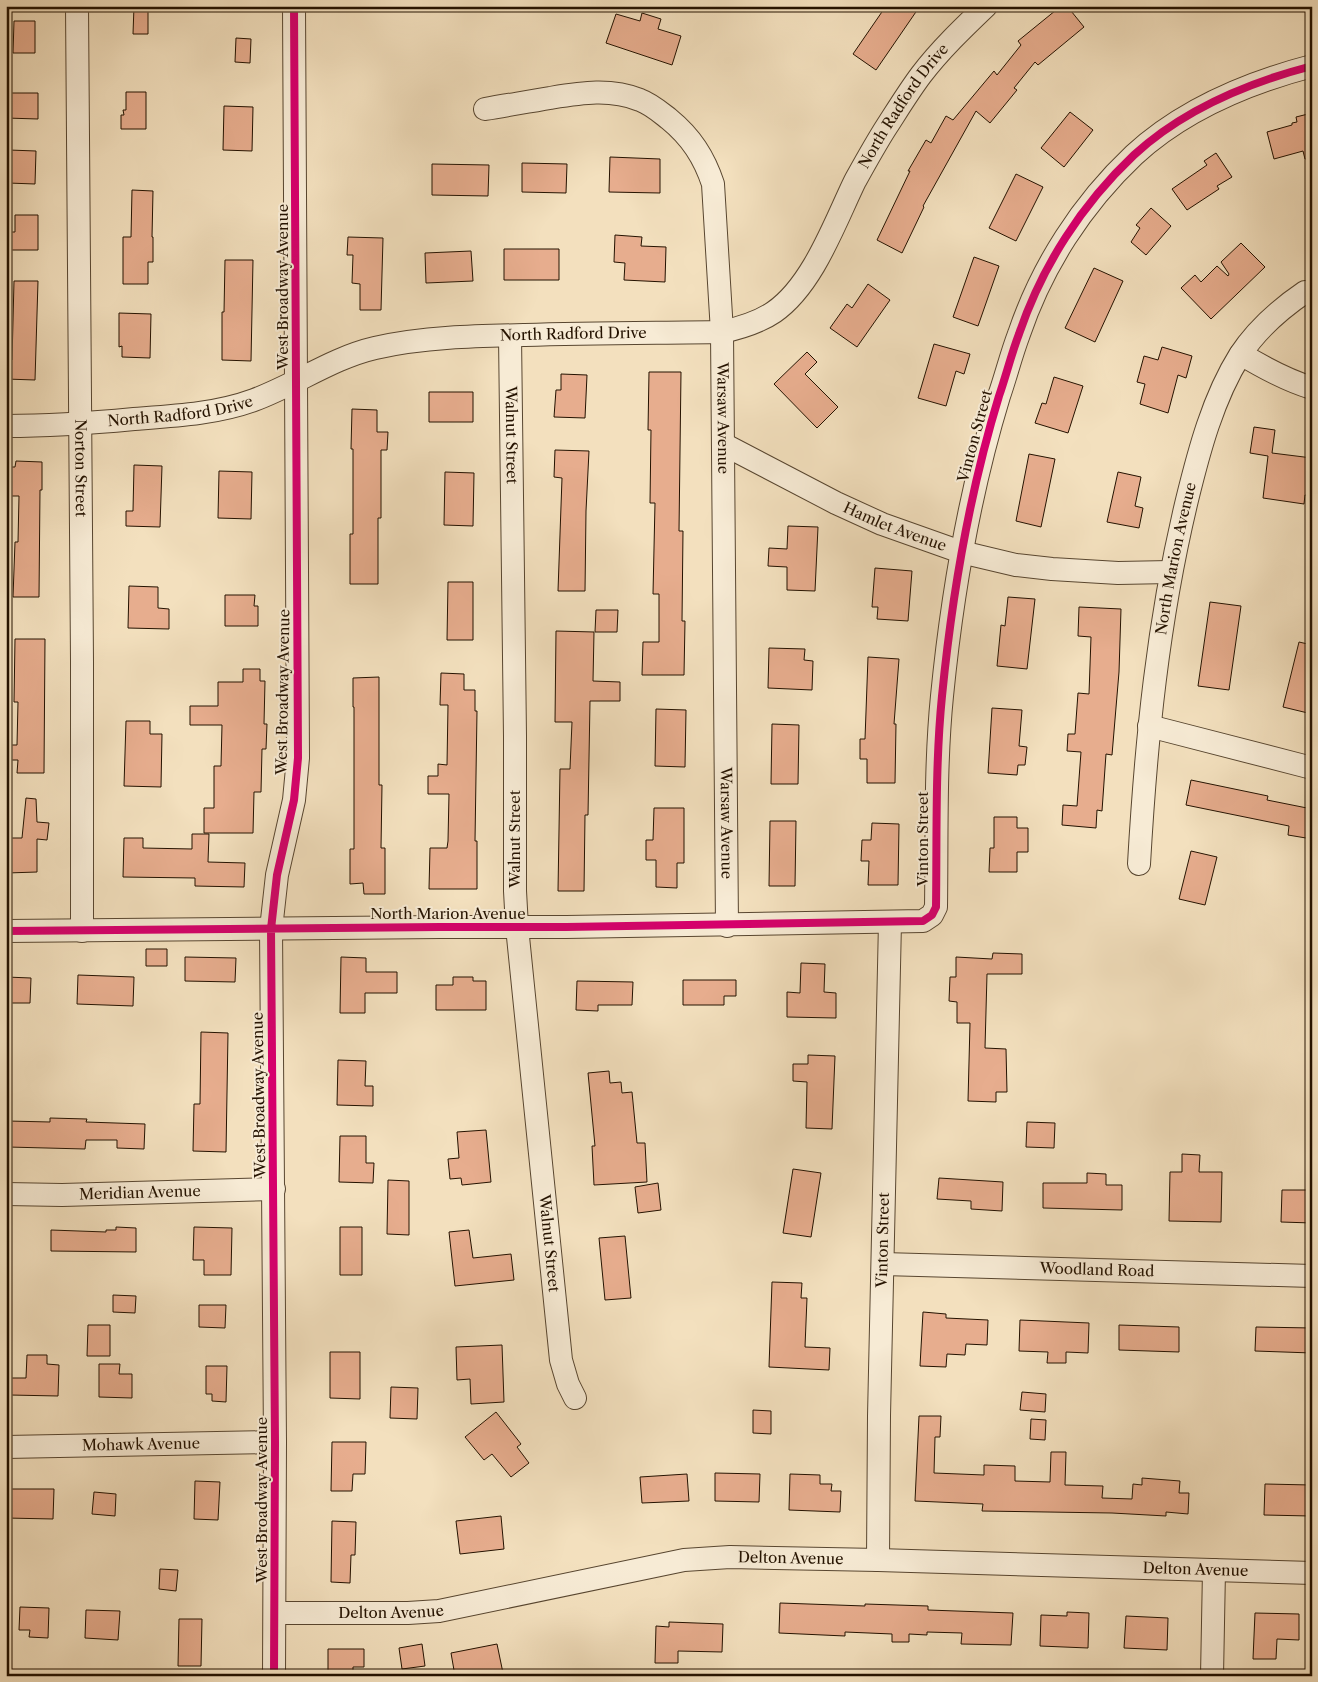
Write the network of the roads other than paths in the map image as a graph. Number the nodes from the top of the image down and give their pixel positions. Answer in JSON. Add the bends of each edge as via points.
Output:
{"nodes":[{"id":1,"x":77,"y":6,"type":"edge"},
{"id":2,"x":294,"y":6,"type":"edge"},
{"id":3,"x":986,"y":6,"type":"edge"},
{"id":4,"x":1312,"y":66,"type":"edge"},
{"id":5,"x":485,"y":109,"type":"dead end"},
{"id":6,"x":1305,"y":292,"type":"dead end"},
{"id":7,"x":722,"y":332,"type":"junction"},
{"id":8,"x":510,"y":336,"type":"junction"},
{"id":9,"x":1241,"y":354,"type":"junction"},
{"id":10,"x":297,"y":380,"type":"junction"},
{"id":11,"x":1312,"y":388,"type":"edge"},
{"id":12,"x":80,"y":424,"type":"junction"},
{"id":13,"x":6,"y":426,"type":"edge"},
{"id":14,"x":723,"y":444,"type":"junction"},
{"id":15,"x":961,"y":552,"type":"junction"},
{"id":16,"x":1170,"y":572,"type":"junction"},
{"id":17,"x":1149,"y":726,"type":"junction"},
{"id":18,"x":1312,"y":768,"type":"edge"},
{"id":19,"x":1139,"y":864,"type":"dead end"},
{"id":20,"x":890,"y":922,"type":"junction"},
{"id":21,"x":727,"y":926,"type":"junction"},
{"id":22,"x":517,"y":927,"type":"junction"},
{"id":23,"x":271,"y":929,"type":"junction"},
{"id":24,"x":6,"y":931,"type":"edge"},
{"id":25,"x":82,"y":931,"type":"junction"},
{"id":26,"x":274,"y":1189,"type":"junction"},
{"id":27,"x":6,"y":1194,"type":"edge"},
{"id":28,"x":883,"y":1264,"type":"junction"},
{"id":29,"x":1312,"y":1276,"type":"edge"},
{"id":30,"x":574,"y":1398,"type":"dead end"},
{"id":31,"x":276,"y":1442,"type":"junction"},
{"id":32,"x":6,"y":1447,"type":"edge"},
{"id":33,"x":878,"y":1560,"type":"junction"},
{"id":34,"x":1214,"y":1570,"type":"junction"},
{"id":35,"x":1312,"y":1572,"type":"edge"},
{"id":36,"x":275,"y":1613,"type":"junction"},
{"id":37,"x":274,"y":1676,"type":"edge"},
{"id":38,"x":1212,"y":1676,"type":"edge"}],
"edges":[{"from":1,"to":12,"type":"street","name":"Norton Street"},
{"from":2,"to":10,"type":"street","name":"West Broadway Avenue"},
{"from":3,"to":7,"type":"street","name":"North Radford Drive","via":[[921,75],[891,119],[816,262],[792,297],[759,321]]},
{"from":4,"to":15,"type":"street","name":"Vinton Street","via":[[1249,85],[1185,117],[1135,155],[1074,224],[1037,288],[1019,333],[986,438]]},
{"from":5,"to":7,"type":"street","name":"Warsaw Avenue","via":[[592,92],[614,93],[653,106],[677,125],[697,147],[713,184]]},
{"from":6,"to":9,"type":"street","name":"North Marion Avenue","via":[[1280,309]]},
{"from":7,"to":8,"type":"street","name":"North Radford Drive"},
{"from":7,"to":14,"type":"street","name":"Warsaw Avenue"},
{"from":8,"to":10,"type":"street","name":"North Radford Drive","via":[[453,338],[374,348]]},
{"from":8,"to":22,"type":"street","name":"Walnut Street","via":[[514,891]]},
{"from":9,"to":11,"type":"street","via":[[1276,374]]},
{"from":9,"to":16,"type":"street","name":"North Marion Avenue","via":[[1208,426]]},
{"from":10,"to":12,"type":"street","name":"North Radford Drive","via":[[253,400],[225,408],[178,416]]},
{"from":10,"to":23,"type":"street","name":"West Broadway Avenue","via":[[298,758],[294,800],[277,875]]},
{"from":12,"to":13,"type":"street","name":"North Radford Drive"},
{"from":12,"to":25,"type":"street","name":"Norton Street"},
{"from":14,"to":15,"type":"street","name":"Hamlet Avenue","via":[[836,504]]},
{"from":14,"to":21,"type":"street","name":"Warsaw Avenue"},
{"from":15,"to":16,"type":"street","name":"Hamlet Avenue","via":[[1016,565],[1052,569]]},
{"from":15,"to":20,"type":"street","name":"Vinton Street","via":[[942,697],[936,907],[932,915],[923,921]]},
{"from":16,"to":17,"type":"street","name":"North Marion Avenue"},
{"from":17,"to":18,"type":"street"},
{"from":17,"to":19,"type":"street","name":"North Marion Avenue"},
{"from":20,"to":21,"type":"street","name":"North Marion Avenue"},
{"from":20,"to":28,"type":"street","name":"Vinton Street"},
{"from":21,"to":22,"type":"street","name":"North Marion Avenue"},
{"from":22,"to":23,"type":"street","name":"North Marion Avenue"},
{"from":22,"to":30,"type":"street","name":"Walnut Street","via":[[560,1360]]},
{"from":23,"to":25,"type":"street","name":"North Marion Avenue"},
{"from":23,"to":26,"type":"street","name":"West Broadway Avenue"},
{"from":24,"to":25,"type":"street","name":"North Marion Avenue"},
{"from":26,"to":27,"type":"street","name":"Meridian Avenue"},
{"from":26,"to":31,"type":"street","name":"West Broadway Avenue"},
{"from":28,"to":29,"type":"street","name":"Woodland Road"},
{"from":28,"to":33,"type":"street","name":"Vinton Street"},
{"from":31,"to":32,"type":"street","name":"Mohawk Avenue"},
{"from":31,"to":36,"type":"street","name":"West Broadway Avenue"},
{"from":33,"to":34,"type":"street","name":"Delton Avenue"},
{"from":33,"to":36,"type":"street","name":"Delton Avenue","via":[[730,1557],[684,1560],[439,1611]]},
{"from":34,"to":35,"type":"street","name":"Delton Avenue"},
{"from":34,"to":38,"type":"street"},
{"from":36,"to":37,"type":"street","name":"West Broadway Avenue"}]}
